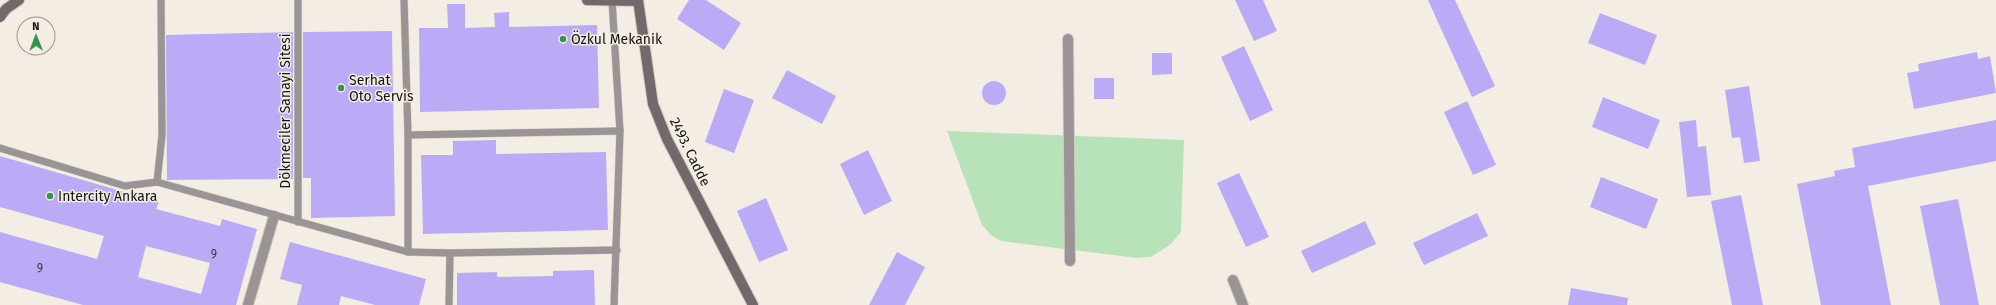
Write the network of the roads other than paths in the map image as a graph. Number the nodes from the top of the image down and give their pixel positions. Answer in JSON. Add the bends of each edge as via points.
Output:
{"nodes":[{"id":1,"x":19,"y":0,"type":"edge"},
{"id":2,"x":161,"y":0,"type":"edge"},
{"id":3,"x":298,"y":0,"type":"edge"},
{"id":4,"x":404,"y":0,"type":"edge"},
{"id":5,"x":587,"y":0,"type":"edge"},
{"id":6,"x":612,"y":0,"type":"edge"},
{"id":7,"x":638,"y":0,"type":"edge"},
{"id":8,"x":0,"y":17,"type":"edge"},
{"id":9,"x":1068,"y":39,"type":"dead end"},
{"id":10,"x":620,"y":131,"type":"junction"},
{"id":11,"x":408,"y":134,"type":"junction"},
{"id":12,"x":0,"y":148,"type":"edge"},
{"id":13,"x":157,"y":182,"type":"junction"},
{"id":14,"x":274,"y":216,"type":"junction"},
{"id":15,"x":298,"y":222,"type":"junction"},
{"id":16,"x":617,"y":250,"type":"junction"},
{"id":17,"x":408,"y":252,"type":"junction"},
{"id":18,"x":450,"y":253,"type":"junction"},
{"id":19,"x":1070,"y":261,"type":"dead end"},
{"id":20,"x":1233,"y":280,"type":"dead end"},
{"id":21,"x":248,"y":305,"type":"edge"},
{"id":22,"x":449,"y":305,"type":"edge"},
{"id":23,"x":614,"y":305,"type":"edge"},
{"id":24,"x":753,"y":305,"type":"edge"},
{"id":25,"x":1243,"y":305,"type":"edge"}],
"edges":[{"from":1,"to":8,"type":"street"},
{"from":2,"to":13,"type":"lane","via":[[162,135]]},
{"from":3,"to":15,"type":"lane","name":"Dökmeciler Sanayi Sitesi"},
{"from":4,"to":11,"type":"lane"},
{"from":5,"to":6,"type":"street"},
{"from":6,"to":7,"type":"street"},
{"from":6,"to":10,"type":"lane"},
{"from":7,"to":24,"type":"street","name":"2493. Cadde","via":[[656,111],[667,139]]},
{"from":9,"to":19,"type":"street"},
{"from":10,"to":11,"type":"lane"},
{"from":10,"to":16,"type":"lane"},
{"from":11,"to":17,"type":"lane"},
{"from":12,"to":13,"type":"lane","via":[[125,186]]},
{"from":13,"to":14,"type":"lane"},
{"from":14,"to":15,"type":"lane"},
{"from":14,"to":21,"type":"street"},
{"from":15,"to":17,"type":"lane"},
{"from":16,"to":18,"type":"lane"},
{"from":16,"to":23,"type":"lane"},
{"from":17,"to":18,"type":"lane"},
{"from":18,"to":22,"type":"lane"},
{"from":20,"to":25,"type":"street"}]}
